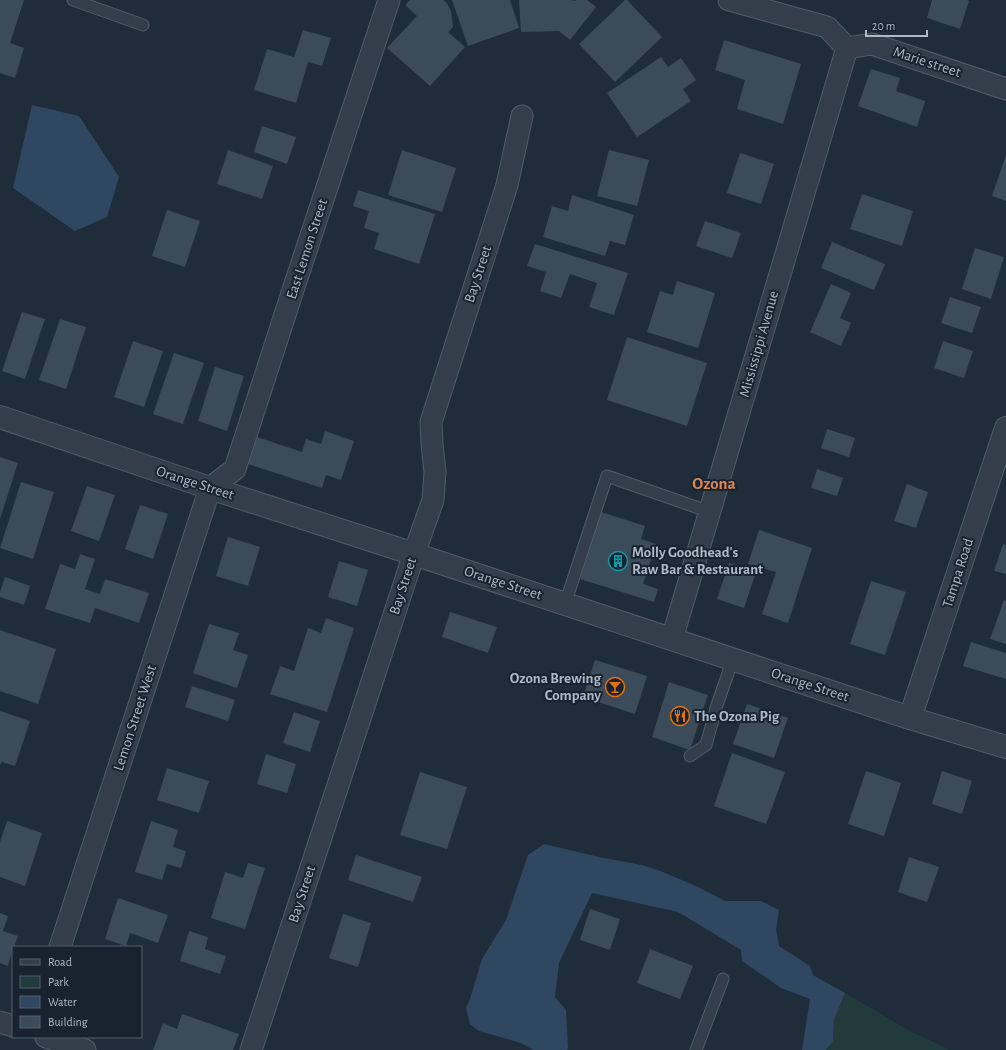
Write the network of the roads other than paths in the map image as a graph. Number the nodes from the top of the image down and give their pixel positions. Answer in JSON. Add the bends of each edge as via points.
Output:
{"nodes":[{"id":1,"x":73,"y":0,"type":"edge"},
{"id":2,"x":389,"y":0,"type":"edge"},
{"id":3,"x":729,"y":0,"type":"edge"},
{"id":4,"x":143,"y":26,"type":"dead end"},
{"id":5,"x":847,"y":48,"type":"junction"},
{"id":6,"x":1006,"y":88,"type":"edge"},
{"id":7,"x":522,"y":116,"type":"dead end"},
{"id":8,"x":0,"y":417,"type":"edge"},
{"id":9,"x":1006,"y":428,"type":"edge"},
{"id":10,"x":210,"y":488,"type":"junction"},
{"id":11,"x":710,"y":512,"type":"junction"},
{"id":12,"x":414,"y":554,"type":"junction"},
{"id":13,"x":564,"y":604,"type":"junction"},
{"id":14,"x":672,"y":639,"type":"junction"},
{"id":15,"x":733,"y":659,"type":"junction"},
{"id":16,"x":910,"y":718,"type":"junction"},
{"id":17,"x":1006,"y":747,"type":"edge"},
{"id":18,"x":690,"y":756,"type":"dead end"},
{"id":19,"x":60,"y":946,"type":"edge"},
{"id":20,"x":723,"y":979,"type":"dead end"},
{"id":21,"x":0,"y":1022,"type":"edge"},
{"id":22,"x":12,"y":1026,"type":"edge"},
{"id":23,"x":49,"y":1038,"type":"edge"},
{"id":24,"x":85,"y":1050,"type":"edge"},
{"id":25,"x":251,"y":1050,"type":"edge"},
{"id":26,"x":696,"y":1050,"type":"edge"}],
"edges":[{"from":1,"to":4,"type":"lane"},
{"from":2,"to":10,"type":"street","name":"East Lemon Street","via":[[235,469]]},
{"from":3,"to":5,"type":"street","via":[[827,27]]},
{"from":5,"to":6,"type":"street","name":"Marie street","via":[[872,44]]},
{"from":5,"to":11,"type":"street","name":"Mississippi Avenue"},
{"from":7,"to":12,"type":"street","name":"Bay Street","via":[[507,185],[431,422],[435,472],[433,500]]},
{"from":8,"to":10,"type":"street","name":"Orange Street"},
{"from":9,"to":16,"type":"street","name":"Tampa Road"},
{"from":10,"to":12,"type":"street","name":"Orange Street"},
{"from":10,"to":19,"type":"street","name":"Lemon Street West"},
{"from":11,"to":13,"type":"lane","via":[[607,476]]},
{"from":11,"to":14,"type":"street","name":"Mississippi Avenue"},
{"from":12,"to":13,"type":"street","name":"Orange Street"},
{"from":12,"to":25,"type":"street","name":"Bay Street"},
{"from":13,"to":14,"type":"street","name":"Orange Street"},
{"from":14,"to":15,"type":"street","name":"Orange Street"},
{"from":15,"to":16,"type":"street","name":"Orange Street"},
{"from":15,"to":18,"type":"lane","via":[[706,745]]},
{"from":16,"to":17,"type":"street","name":"Orange Street"},
{"from":20,"to":26,"type":"lane"},
{"from":21,"to":22,"type":"street"},
{"from":23,"to":24,"type":"street"}]}
